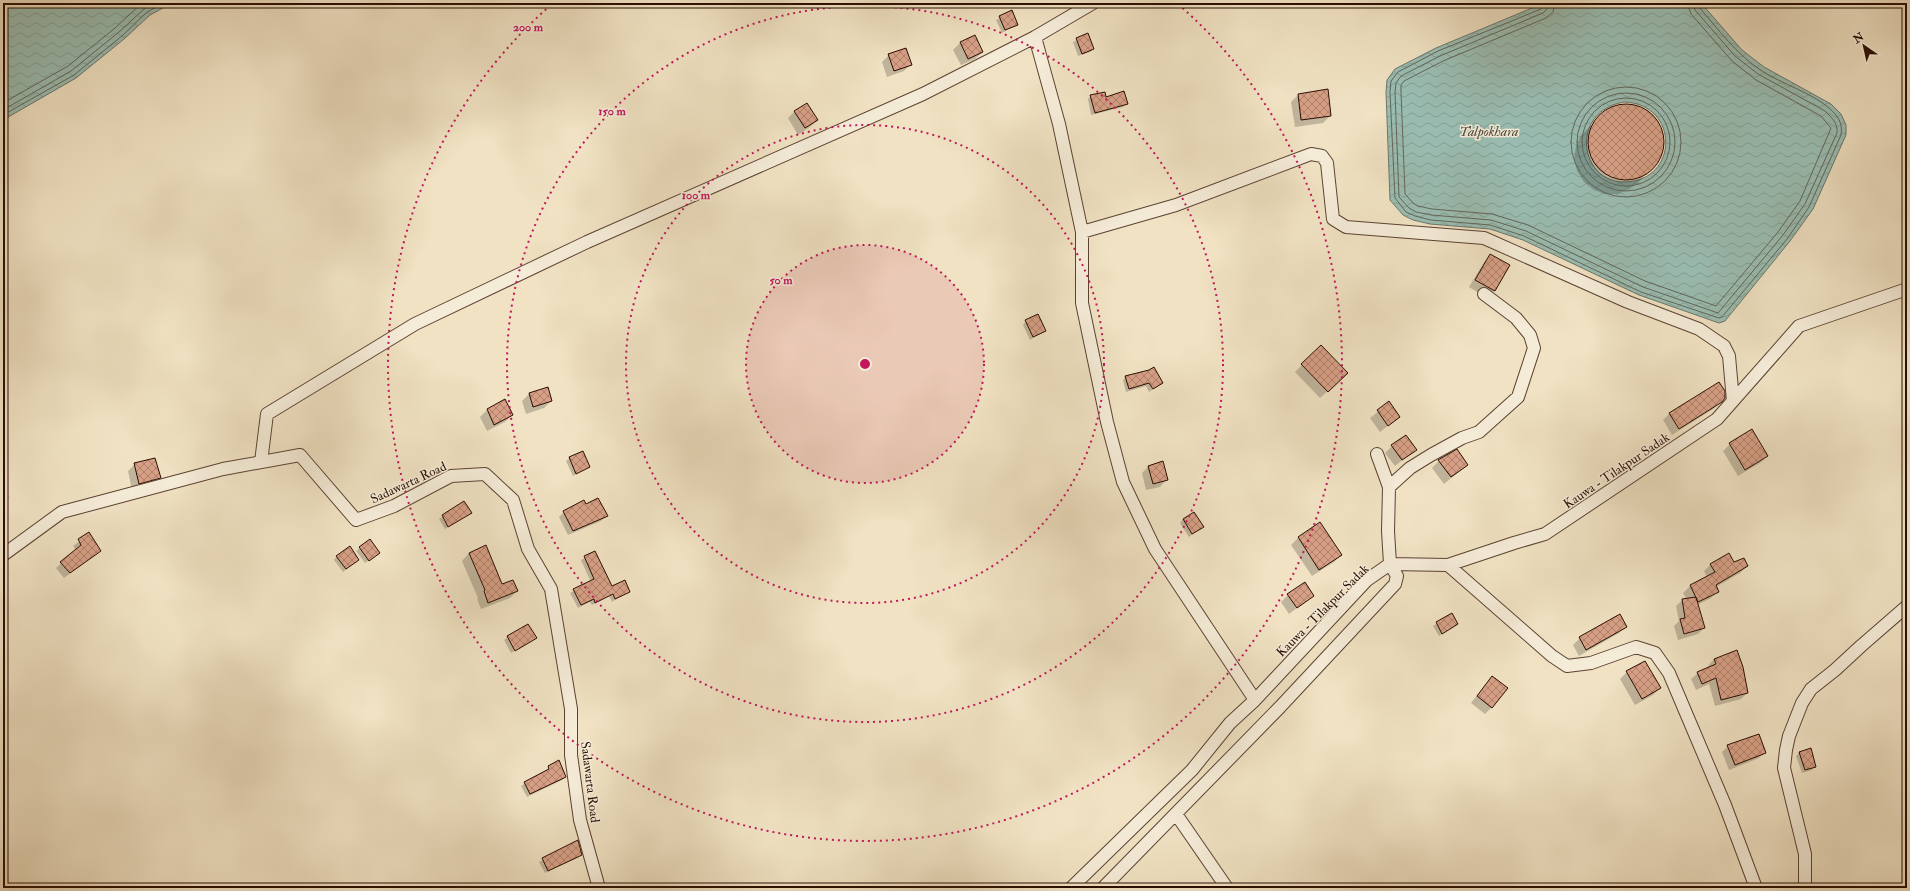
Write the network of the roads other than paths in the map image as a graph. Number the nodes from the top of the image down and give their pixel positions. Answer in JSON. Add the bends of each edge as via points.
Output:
{"nodes":[{"id":1,"x":1093,"y":3,"type":"edge"},
{"id":2,"x":1036,"y":37,"type":"junction"},
{"id":3,"x":1082,"y":232,"type":"junction"},
{"id":4,"x":1907,"y":289,"type":"edge"},
{"id":5,"x":1484,"y":294,"type":"dead end"},
{"id":6,"x":1733,"y":401,"type":"junction"},
{"id":7,"x":1376,"y":454,"type":"dead end"},
{"id":8,"x":261,"y":462,"type":"junction"},
{"id":9,"x":1389,"y":487,"type":"junction"},
{"id":10,"x":3,"y":555,"type":"edge"},
{"id":11,"x":1390,"y":564,"type":"junction"},
{"id":12,"x":1448,"y":565,"type":"junction"},
{"id":13,"x":1907,"y":606,"type":"edge"},
{"id":14,"x":1255,"y":700,"type":"junction"},
{"id":15,"x":1176,"y":814,"type":"junction"},
{"id":16,"x":599,"y":888,"type":"edge"},
{"id":17,"x":1071,"y":888,"type":"edge"},
{"id":18,"x":1103,"y":888,"type":"edge"},
{"id":19,"x":1227,"y":888,"type":"edge"},
{"id":20,"x":1756,"y":888,"type":"edge"},
{"id":21,"x":1805,"y":888,"type":"edge"}],
"edges":[{"from":1,"to":2,"type":"street"},
{"from":2,"to":3,"type":"street","via":[[1059,124]]},
{"from":2,"to":8,"type":"street","via":[[923,94],[587,242],[415,324],[268,414]]},
{"from":3,"to":6,"type":"street","via":[[1176,205],[1311,154],[1322,156],[1327,163],[1333,218],[1346,227],[1484,238],[1628,302],[1699,329],[1724,346],[1729,356]]},
{"from":3,"to":14,"type":"street","via":[[1082,303],[1107,422],[1123,482],[1155,549]]},
{"from":4,"to":6,"type":"street","name":"Kauwa - Tilakpur Sadak","via":[[1799,326]]},
{"from":5,"to":9,"type":"street","via":[[1516,318],[1530,335],[1534,348],[1518,397],[1479,432],[1431,455],[1410,468]]},
{"from":6,"to":12,"type":"street","name":"Kauwa - Tilakpur Sadak","via":[[1717,419],[1545,534]]},
{"from":7,"to":9,"type":"street"},
{"from":8,"to":10,"type":"street","name":"Sadawarta Road","via":[[223,468],[62,512]]},
{"from":8,"to":16,"type":"street","name":"Sadawarta Road","via":[[300,455],[356,520],[394,506],[451,476],[485,474],[513,500],[528,549],[551,589],[571,708],[571,754],[580,820]]},
{"from":9,"to":11,"type":"street"},
{"from":11,"to":12,"type":"street","name":"Kauwa - Tilakpur Sadak"},
{"from":11,"to":14,"type":"street","name":"Kauwa - Tilakpur Sadak","via":[[1367,580]]},
{"from":11,"to":15,"type":"street","via":[[1397,576],[1395,584]]},
{"from":12,"to":20,"type":"street","via":[[1552,656],[1567,666],[1591,663],[1636,647],[1655,653],[1669,673],[1725,805]]},
{"from":13,"to":21,"type":"street","via":[[1811,689],[1802,703],[1789,736],[1784,768],[1805,854]]},
{"from":14,"to":17,"type":"street","name":"Kauwa - Tilakpur Sadak","via":[[1230,723],[1192,770]]},
{"from":15,"to":18,"type":"street"},
{"from":15,"to":19,"type":"street"}]}
